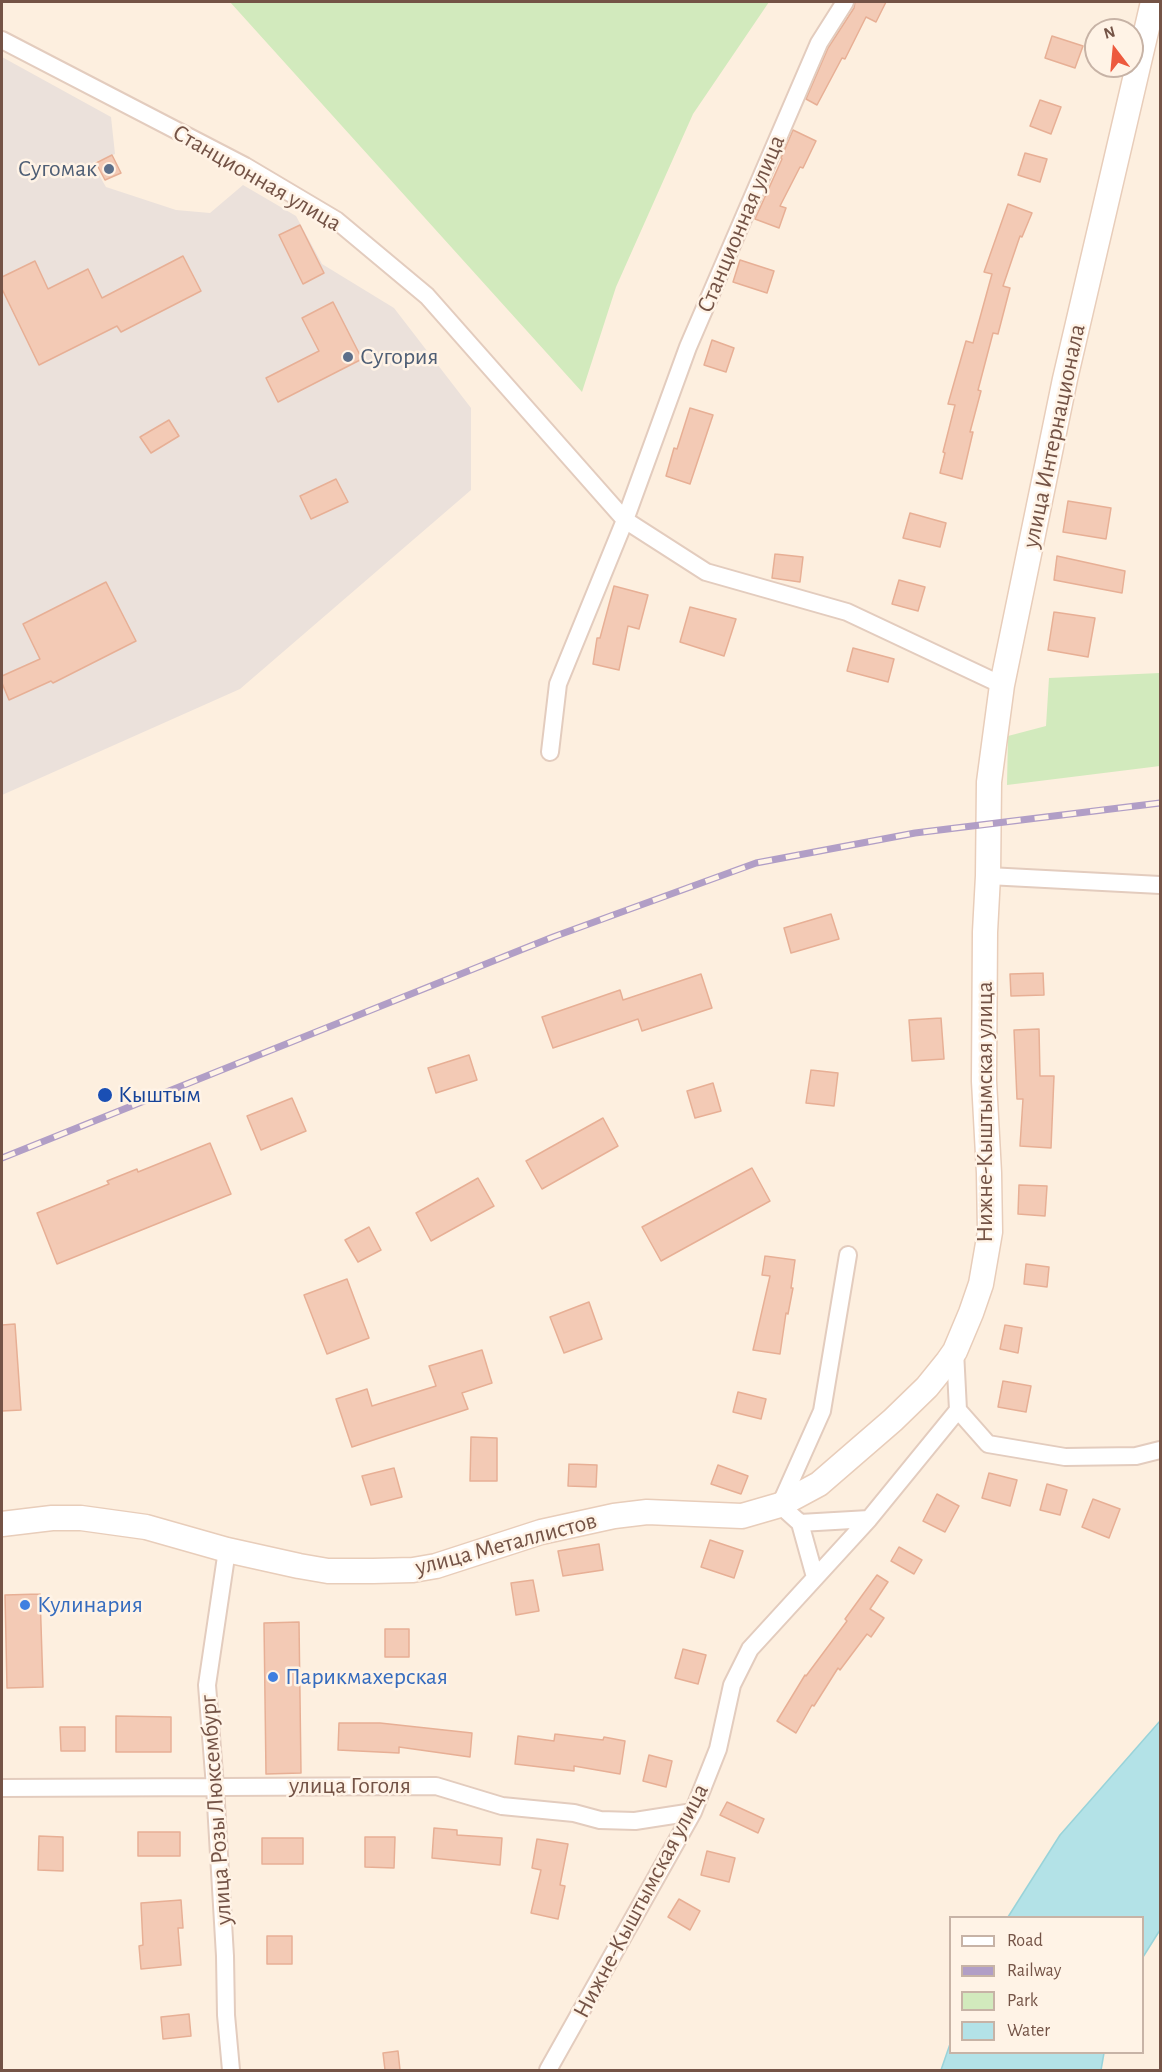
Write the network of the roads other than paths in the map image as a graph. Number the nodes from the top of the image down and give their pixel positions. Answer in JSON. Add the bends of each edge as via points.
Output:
{"nodes":[{"id":1,"x":845,"y":2,"type":"edge"},
{"id":2,"x":1153,"y":2,"type":"edge"},
{"id":3,"x":2,"y":40,"type":"edge"},
{"id":4,"x":625,"y":520,"type":"junction"},
{"id":5,"x":1002,"y":685,"type":"junction"},
{"id":6,"x":550,"y":752,"type":"dead end"},
{"id":7,"x":988,"y":876,"type":"junction"},
{"id":8,"x":1161,"y":885,"type":"edge"},
{"id":9,"x":848,"y":1255,"type":"dead end"},
{"id":10,"x":955,"y":1351,"type":"junction"},
{"id":11,"x":958,"y":1410,"type":"junction"},
{"id":12,"x":1161,"y":1450,"type":"edge"},
{"id":13,"x":780,"y":1505,"type":"junction"},
{"id":14,"x":870,"y":1519,"type":"junction"},
{"id":15,"x":800,"y":1523,"type":"junction"},
{"id":16,"x":2,"y":1524,"type":"edge"},
{"id":17,"x":227,"y":1550,"type":"junction"},
{"id":18,"x":815,"y":1577,"type":"junction"},
{"id":19,"x":215,"y":1787,"type":"junction"},
{"id":20,"x":2,"y":1788,"type":"edge"},
{"id":21,"x":693,"y":1812,"type":"junction"},
{"id":22,"x":231,"y":2070,"type":"edge"},
{"id":23,"x":548,"y":2070,"type":"edge"}],
"edges":[{"from":1,"to":4,"type":"street","name":"Станционная улица","via":[[819,43],[692,336]]},
{"from":2,"to":5,"type":"main road","name":"улица Интернационала","via":[[1065,379]]},
{"from":3,"to":4,"type":"street","name":"Станционная улица","via":[[245,166],[336,220],[427,296]]},
{"from":4,"to":5,"type":"street","name":"Станционная улица","via":[[706,572],[847,612]]},
{"from":4,"to":6,"type":"street","name":"Станционная улица","via":[[558,684]]},
{"from":5,"to":7,"type":"main road","name":"улица Интернационала","via":[[989,782]]},
{"from":7,"to":8,"type":"street"},
{"from":7,"to":10,"type":"main road","name":"Нижне-Кыштымская улица","via":[[984,1081],[990,1232],[981,1284]]},
{"from":9,"to":13,"type":"street","via":[[822,1411]]},
{"from":10,"to":11,"type":"street","name":"Нижне-Кыштымская улица"},
{"from":10,"to":13,"type":"main road","name":"улица Металлистов","via":[[927,1387],[855,1454],[819,1484]]},
{"from":11,"to":12,"type":"street","via":[[988,1444],[1065,1457],[1136,1456]]},
{"from":11,"to":14,"type":"street","name":"Нижне-Кыштымская улица"},
{"from":13,"to":15,"type":"street"},
{"from":13,"to":17,"type":"main road","name":"улица Металлистов","via":[[742,1516],[647,1512],[614,1516],[541,1532],[413,1570],[328,1571]]},
{"from":14,"to":15,"type":"street"},
{"from":14,"to":18,"type":"street","name":"Нижне-Кыштымская улица"},
{"from":15,"to":18,"type":"street"},
{"from":16,"to":17,"type":"main road","name":"улица Металлистов","via":[[81,1518],[146,1527]]},
{"from":17,"to":19,"type":"street","name":"улица Розы Люксембург","via":[[207,1685]]},
{"from":18,"to":21,"type":"street","name":"Нижне-Кыштымская улица","via":[[750,1648],[732,1685],[718,1749]]},
{"from":19,"to":20,"type":"street","name":"улица Гоголя"},
{"from":19,"to":21,"type":"street","name":"улица Гоголя","via":[[436,1786],[502,1806],[574,1813],[600,1820],[635,1821]]},
{"from":19,"to":22,"type":"street","name":"улица Розы Люксембург"},
{"from":21,"to":23,"type":"street","name":"Нижне-Кыштымская улица"}]}
